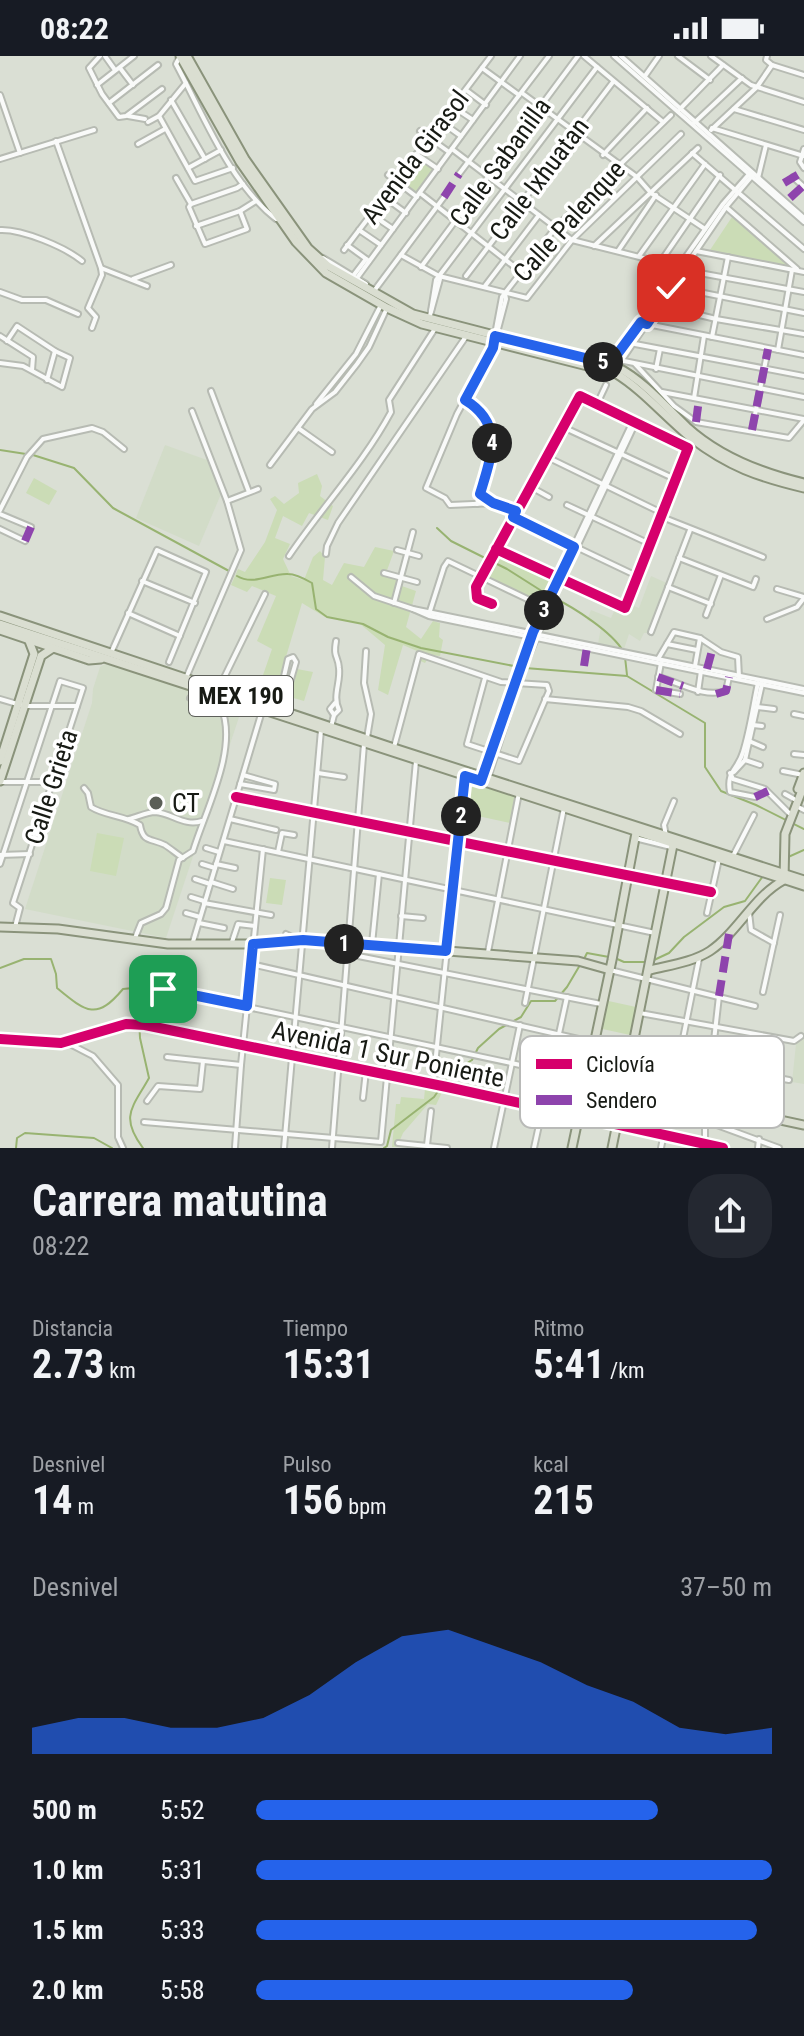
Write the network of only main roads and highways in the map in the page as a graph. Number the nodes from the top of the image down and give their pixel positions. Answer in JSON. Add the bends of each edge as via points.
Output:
{"nodes":[{"id":1,"x":180,"y":56,"type":"edge"},
{"id":2,"x":187,"y":56,"type":"edge"},
{"id":3,"x":203,"y":90,"type":"junction"},
{"id":4,"x":495,"y":335,"type":"junction"},
{"id":5,"x":657,"y":402,"type":"junction"},
{"id":6,"x":804,"y":485,"type":"edge"},
{"id":7,"x":0,"y":616,"type":"edge"},
{"id":8,"x":0,"y":624,"type":"edge"},
{"id":9,"x":0,"y":630,"type":"edge"},
{"id":10,"x":29,"y":641,"type":"junction"},
{"id":11,"x":53,"y":648,"type":"junction"},
{"id":12,"x":112,"y":657,"type":"junction"},
{"id":13,"x":21,"y":705,"type":"junction"},
{"id":14,"x":365,"y":741,"type":"junction"},
{"id":15,"x":5,"y":744,"type":"edge"},
{"id":16,"x":393,"y":750,"type":"junction"},
{"id":17,"x":0,"y":761,"type":"edge"},
{"id":18,"x":804,"y":774,"type":"edge"},
{"id":19,"x":484,"y":779,"type":"junction"},
{"id":20,"x":0,"y":782,"type":"edge"},
{"id":21,"x":804,"y":785,"type":"edge"},
{"id":22,"x":798,"y":805,"type":"edge"},
{"id":23,"x":635,"y":836,"type":"junction"},
{"id":24,"x":666,"y":836,"type":"junction"},
{"id":25,"x":685,"y":842,"type":"junction"},
{"id":26,"x":673,"y":845,"type":"junction"},
{"id":27,"x":720,"y":856,"type":"junction"},
{"id":28,"x":764,"y":870,"type":"junction"},
{"id":29,"x":782,"y":870,"type":"junction"},
{"id":30,"x":801,"y":879,"type":"edge"},
{"id":31,"x":804,"y":886,"type":"edge"},
{"id":32,"x":0,"y":927,"type":"edge"},
{"id":33,"x":649,"y":969,"type":"junction"},
{"id":34,"x":610,"y":970,"type":"junction"},
{"id":35,"x":594,"y":1036,"type":"edge"},
{"id":36,"x":635,"y":1036,"type":"edge"},
{"id":37,"x":576,"y":1128,"type":"edge"},
{"id":38,"x":616,"y":1128,"type":"edge"},
{"id":39,"x":572,"y":1148,"type":"edge"},
{"id":40,"x":612,"y":1148,"type":"edge"}],
"edges":[{"from":1,"to":3,"type":"main road"},
{"from":2,"to":3,"type":"main road"},
{"from":3,"to":4,"type":"main road","via":[[245,159],[317,256],[402,309]]},
{"from":3,"to":4,"type":"main road","via":[[240,162],[296,242],[326,273],[384,306],[436,327]]},
{"from":4,"to":5,"type":"main road","via":[[615,373]]},
{"from":4,"to":5,"type":"main road","via":[[616,363]]},
{"from":5,"to":6,"type":"main road","via":[[693,432],[758,471]]},
{"from":5,"to":6,"type":"main road","via":[[692,439],[746,473]]},
{"from":7,"to":12,"type":"main road","number":"MEX 190"},
{"from":8,"to":12,"type":"main road","number":"MEX 190"},
{"from":9,"to":10,"type":"main road"},
{"from":10,"to":11,"type":"main road"},
{"from":10,"to":13,"type":"main road","via":[[34,654]]},
{"from":11,"to":12,"type":"main road","via":[[89,660]]},
{"from":11,"to":13,"type":"main road","via":[[41,656]]},
{"from":12,"to":14,"type":"main road","number":"MEX 190"},
{"from":12,"to":14,"type":"main road","number":"MEX 190","via":[[219,688]]},
{"from":13,"to":15,"type":"main road"},
{"from":14,"to":16,"type":"main road","number":"MEX 190"},
{"from":15,"to":17,"type":"main road"},
{"from":15,"to":20,"type":"main road"},
{"from":16,"to":19,"type":"main road","number":"MEX 190"},
{"from":16,"to":19,"type":"main road","number":"MEX 190"},
{"from":18,"to":22,"type":"main road"},
{"from":19,"to":23,"type":"main road","number":"MEX 190"},
{"from":19,"to":24,"type":"main road","number":"MEX 190"},
{"from":21,"to":22,"type":"main road"},
{"from":22,"to":29,"type":"main road","via":[[788,819]]},
{"from":23,"to":26,"type":"main road","number":"MEX 190"},
{"from":23,"to":34,"type":"main road"},
{"from":24,"to":25,"type":"main road","number":"MEX 190"},
{"from":24,"to":26,"type":"main road"},
{"from":25,"to":26,"type":"main road"},
{"from":25,"to":27,"type":"main road","number":"MEX 190"},
{"from":26,"to":27,"type":"main road","number":"MEX 190"},
{"from":26,"to":33,"type":"main road"},
{"from":27,"to":28,"type":"main road","number":"MEX 190"},
{"from":27,"to":28,"type":"main road","number":"MEX 190"},
{"from":28,"to":29,"type":"main road","number":"MEX 190"},
{"from":29,"to":30,"type":"main road","number":"MEX 190"},
{"from":29,"to":31,"type":"main road","number":"MEX 190"},
{"from":29,"to":33,"type":"main road","via":[[719,944],[700,957]]},
{"from":32,"to":34,"type":"main road","via":[[192,945],[349,944],[578,961]]},
{"from":33,"to":36,"type":"main road"},
{"from":34,"to":35,"type":"main road"},
{"from":37,"to":39,"type":"main road"},
{"from":38,"to":40,"type":"main road"}]}
